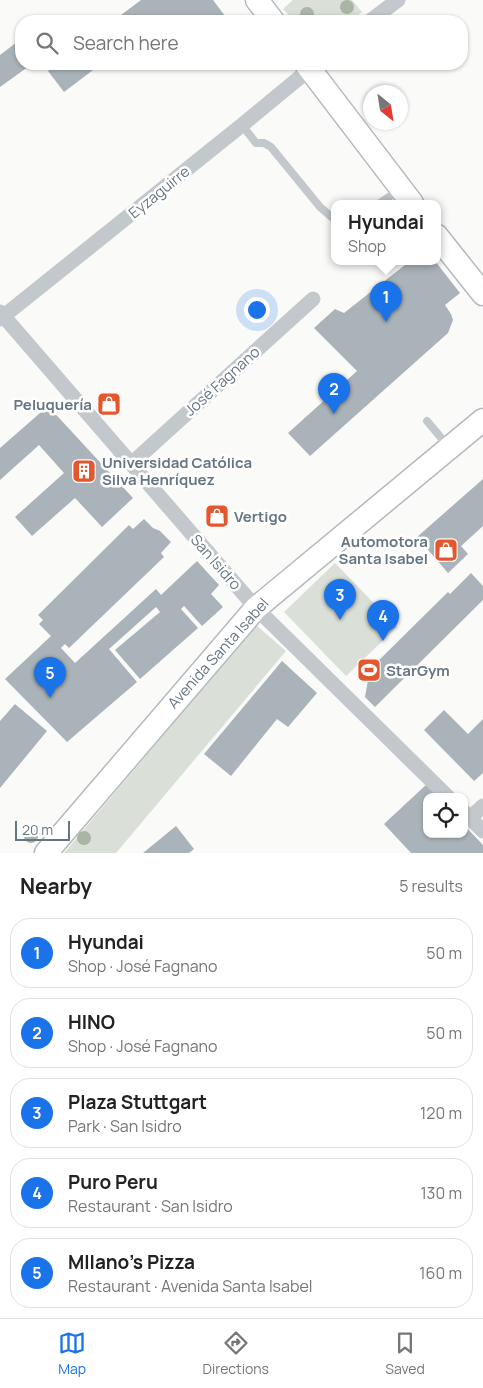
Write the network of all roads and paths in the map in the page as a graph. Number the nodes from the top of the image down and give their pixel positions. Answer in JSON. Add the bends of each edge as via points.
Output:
{"nodes":[{"id":1,"x":257,"y":0,"type":"edge"},
{"id":2,"x":398,"y":0,"type":"edge"},
{"id":3,"x":268,"y":15,"type":"edge"},
{"id":4,"x":378,"y":15,"type":"edge"},
{"id":5,"x":305,"y":70,"type":"edge"},
{"id":6,"x":315,"y":70,"type":"edge"},
{"id":7,"x":242,"y":125,"type":"junction"},
{"id":8,"x":406,"y":196,"type":"edge"},
{"id":9,"x":391,"y":200,"type":"edge"},
{"id":10,"x":331,"y":217,"type":"edge"},
{"id":11,"x":441,"y":241,"type":"edge"},
{"id":12,"x":483,"y":294,"type":"edge"},
{"id":13,"x":313,"y":298,"type":"dead end"},
{"id":14,"x":1,"y":315,"type":"edge"},
{"id":15,"x":483,"y":420,"type":"edge"},
{"id":16,"x":427,"y":421,"type":"dead end"},
{"id":17,"x":450,"y":447,"type":"junction"},
{"id":18,"x":131,"y":464,"type":"junction"},
{"id":19,"x":256,"y":608,"type":"junction"},
{"id":20,"x":444,"y":793,"type":"edge"},
{"id":21,"x":483,"y":806,"type":"edge"},
{"id":22,"x":468,"y":814,"type":"edge"},
{"id":23,"x":468,"y":816,"type":"edge"},
{"id":24,"x":483,"y":831,"type":"edge"},
{"id":25,"x":46,"y":853,"type":"edge"}],
"edges":[{"from":1,"to":3,"type":"main road"},
{"from":2,"to":4,"type":"street"},
{"from":5,"to":7,"type":"street","name":"Eyzaguirre"},
{"from":6,"to":8,"type":"main road"},
{"from":7,"to":10,"type":"lane","via":[[256,142],[271,147]]},
{"from":7,"to":14,"type":"street","name":"Eyzaguirre"},
{"from":8,"to":9,"type":"lane"},
{"from":11,"to":12,"type":"main road"},
{"from":13,"to":18,"type":"street","name":"José Fagnano"},
{"from":14,"to":18,"type":"street","name":"San Isidro"},
{"from":15,"to":17,"type":"main road","name":"Avenida Santa Isabel"},
{"from":16,"to":17,"type":"lane"},
{"from":17,"to":19,"type":"main road","name":"Avenida Santa Isabel"},
{"from":18,"to":19,"type":"street","name":"San Isidro"},
{"from":19,"to":20,"type":"street","name":"San Isidro"},
{"from":19,"to":25,"type":"main road","name":"Avenida Santa Isabel"},
{"from":21,"to":22,"type":"street"},
{"from":23,"to":24,"type":"street"}]}
